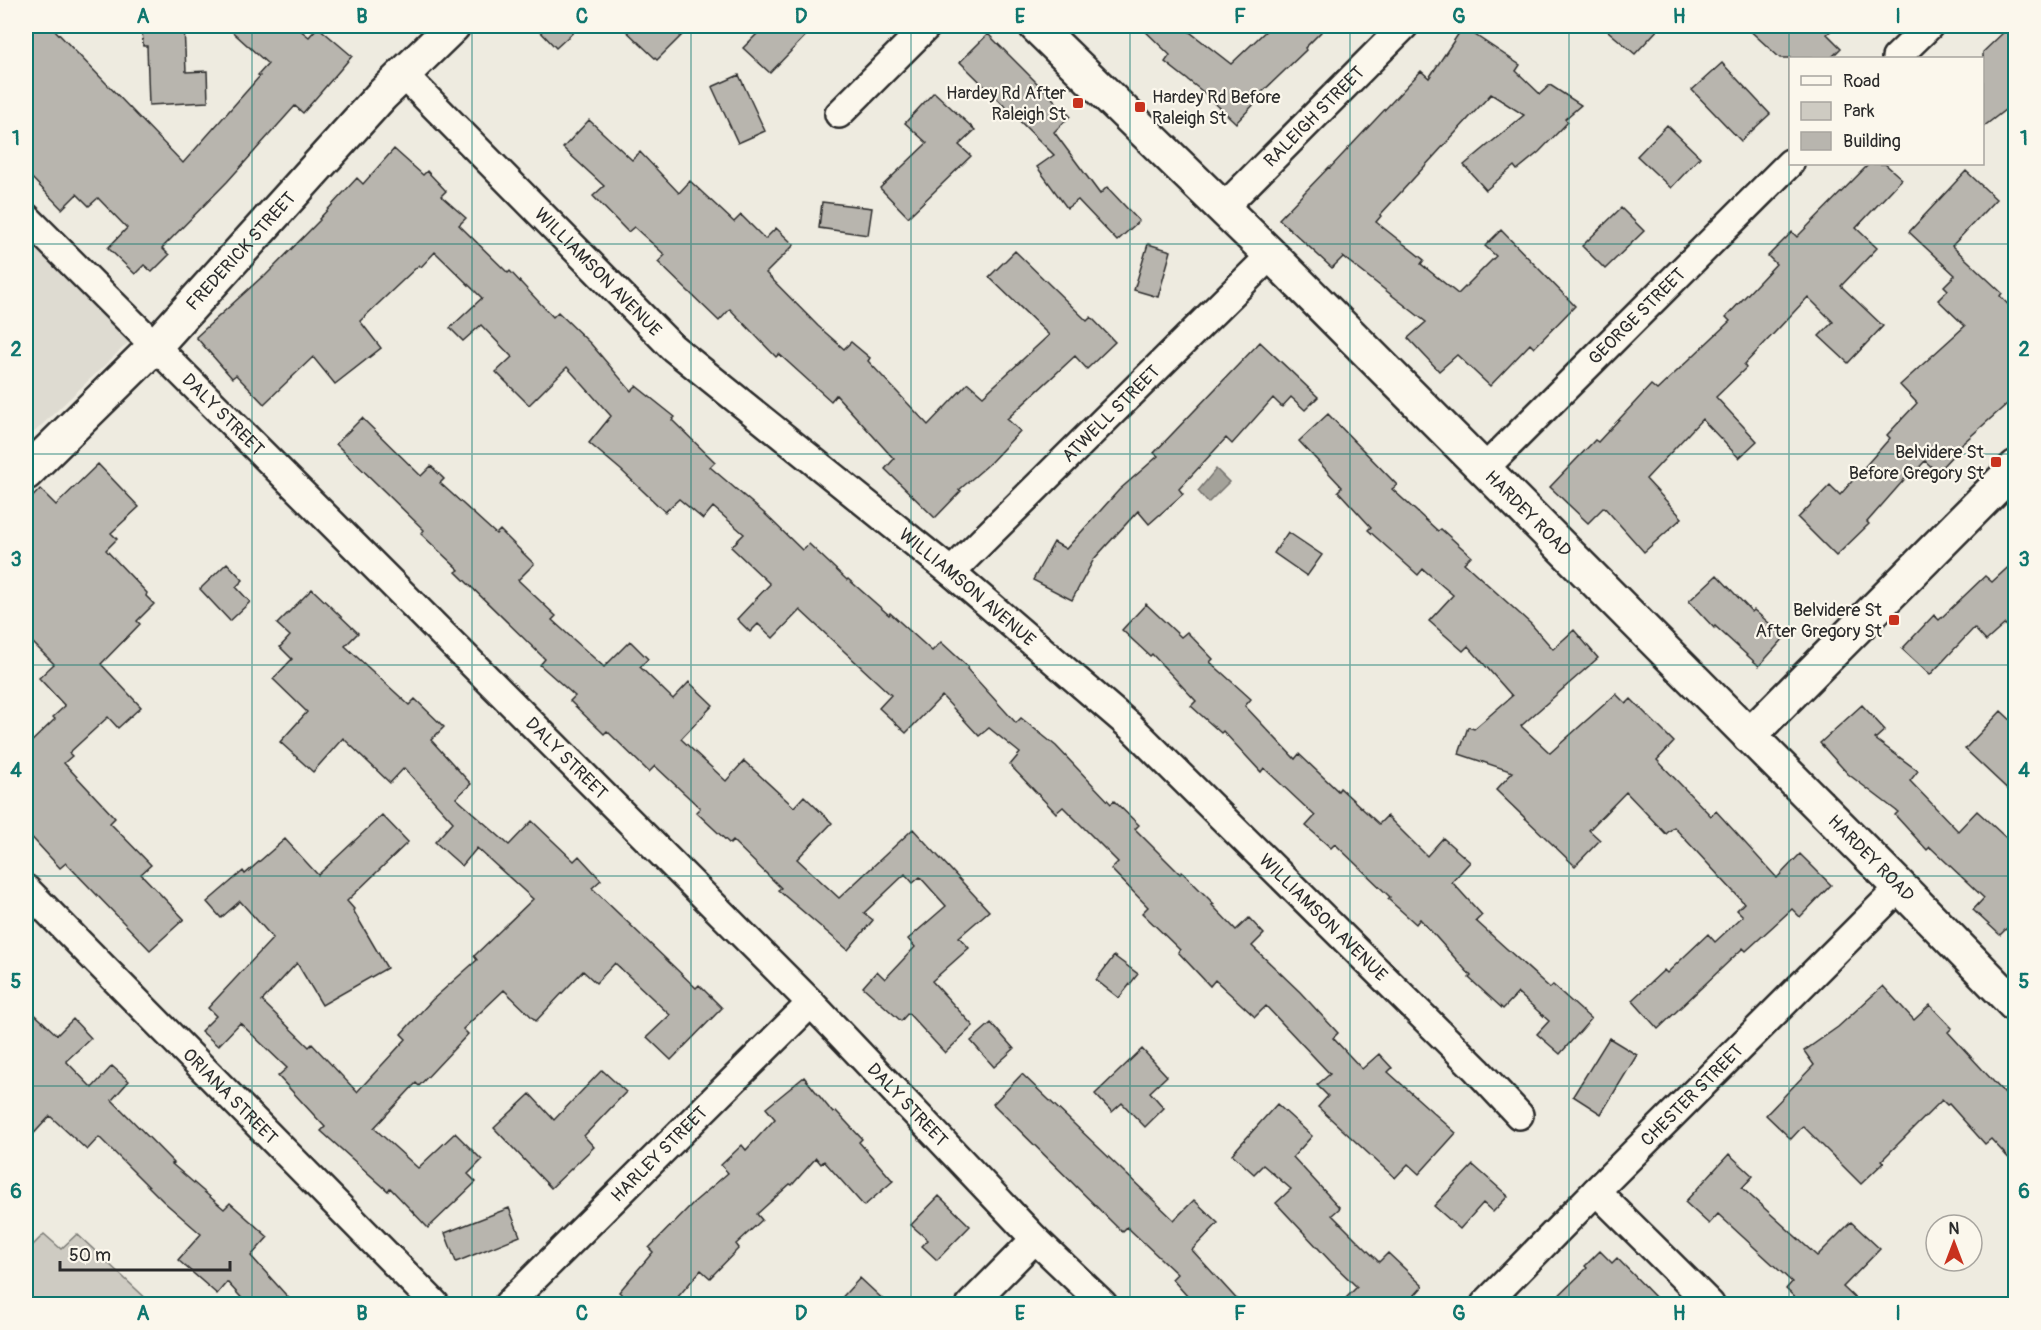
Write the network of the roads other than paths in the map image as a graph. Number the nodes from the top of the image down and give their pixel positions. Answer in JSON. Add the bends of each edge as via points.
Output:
{"nodes":[{"id":1,"x":453,"y":26,"type":"edge"},
{"id":2,"x":927,"y":26,"type":"edge"},
{"id":3,"x":1036,"y":26,"type":"edge"},
{"id":4,"x":1404,"y":26,"type":"edge"},
{"id":5,"x":1929,"y":26,"type":"edge"},
{"id":6,"x":1897,"y":57,"type":"edge"},
{"id":7,"x":403,"y":74,"type":"junction"},
{"id":8,"x":838,"y":114,"type":"dead end"},
{"id":9,"x":1789,"y":165,"type":"edge"},
{"id":10,"x":1223,"y":208,"type":"junction"},
{"id":11,"x":26,"y":217,"type":"edge"},
{"id":12,"x":1271,"y":255,"type":"junction"},
{"id":13,"x":154,"y":347,"type":"junction"},
{"id":14,"x":2016,"y":467,"type":"edge"},
{"id":15,"x":1484,"y":469,"type":"junction"},
{"id":16,"x":26,"y":473,"type":"edge"},
{"id":17,"x":951,"y":572,"type":"junction"},
{"id":18,"x":1749,"y":736,"type":"junction"},
{"id":19,"x":1900,"y":886,"type":"junction"},
{"id":20,"x":26,"y":890,"type":"edge"},
{"id":21,"x":811,"y":1003,"type":"junction"},
{"id":22,"x":2016,"y":1006,"type":"edge"},
{"id":23,"x":1519,"y":1115,"type":"dead end"},
{"id":24,"x":1596,"y":1191,"type":"junction"},
{"id":25,"x":1035,"y":1239,"type":"junction"},
{"id":26,"x":435,"y":1305,"type":"edge"},
{"id":27,"x":508,"y":1305,"type":"edge"},
{"id":28,"x":971,"y":1305,"type":"edge"},
{"id":29,"x":1103,"y":1305,"type":"edge"},
{"id":30,"x":1485,"y":1305,"type":"edge"},
{"id":31,"x":1710,"y":1305,"type":"edge"}],
"edges":[{"from":1,"to":7,"type":"main road","name":"FREDERICK STREET"},
{"from":2,"to":8,"type":"street"},
{"from":3,"to":10,"type":"main road","name":"HARDEY ROAD"},
{"from":4,"to":10,"type":"street","name":"RALEIGH STREET"},
{"from":5,"to":6,"type":"street"},
{"from":7,"to":13,"type":"main road","name":"FREDERICK STREET"},
{"from":7,"to":17,"type":"street","name":"WILLIAMSON AVENUE","via":[[672,347]]},
{"from":9,"to":15,"type":"street","name":"GEORGE STREET"},
{"from":10,"to":12,"type":"main road","name":"HARDEY ROAD"},
{"from":11,"to":13,"type":"street","name":"DALY STREET"},
{"from":12,"to":15,"type":"main road","name":"HARDEY ROAD"},
{"from":12,"to":17,"type":"street","name":"ATWELL STREET"},
{"from":13,"to":16,"type":"main road","name":"FREDERICK STREET"},
{"from":13,"to":21,"type":"street","name":"DALY STREET"},
{"from":14,"to":18,"type":"main road"},
{"from":15,"to":18,"type":"main road","name":"HARDEY ROAD"},
{"from":17,"to":23,"type":"street","name":"WILLIAMSON AVENUE","via":[[1130,726]]},
{"from":18,"to":19,"type":"main road","name":"HARDEY ROAD"},
{"from":19,"to":22,"type":"main road","name":"HARDEY ROAD"},
{"from":19,"to":24,"type":"street","name":"CHESTER STREET"},
{"from":20,"to":26,"type":"street","name":"ORIANA STREET"},
{"from":21,"to":25,"type":"street","name":"DALY STREET"},
{"from":21,"to":27,"type":"street","name":"HARLEY STREET"},
{"from":24,"to":30,"type":"street","name":"CHESTER STREET"},
{"from":24,"to":31,"type":"street"},
{"from":25,"to":28,"type":"street"},
{"from":25,"to":29,"type":"street","name":"DALY STREET"}]}
